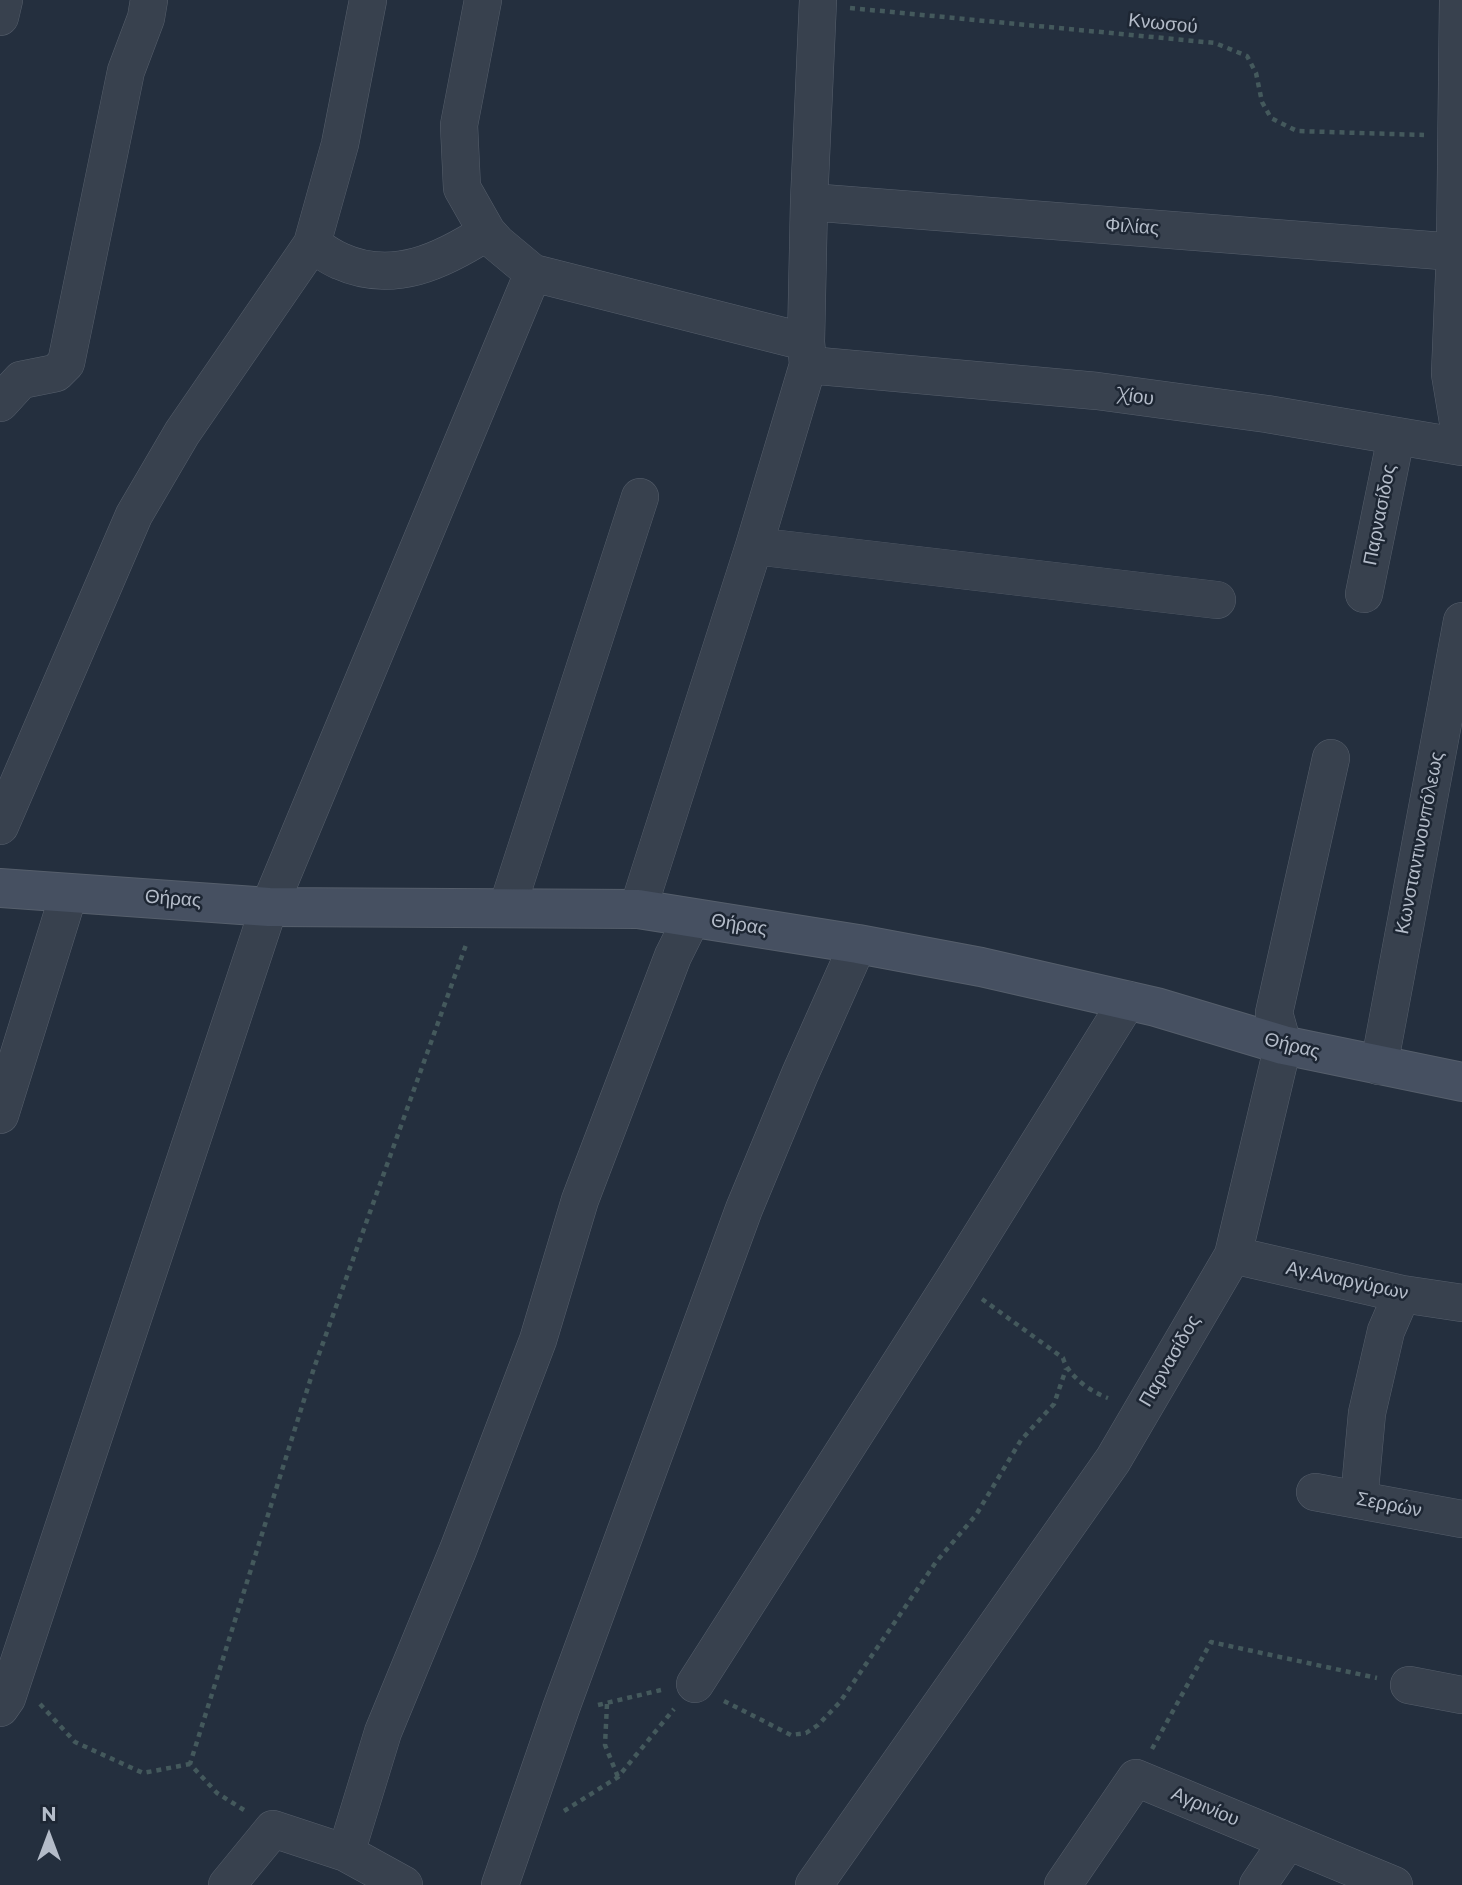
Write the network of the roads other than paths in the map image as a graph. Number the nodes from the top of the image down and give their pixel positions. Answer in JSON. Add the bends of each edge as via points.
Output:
{"nodes":[{"id":1,"x":4,"y":0,"type":"edge"},
{"id":2,"x":149,"y":0,"type":"edge"},
{"id":3,"x":368,"y":0,"type":"edge"},
{"id":4,"x":483,"y":0,"type":"edge"},
{"id":5,"x":1458,"y":0,"type":"edge"},
{"id":6,"x":818,"y":2,"type":"edge"},
{"id":7,"x":0,"y":17,"type":"edge"},
{"id":8,"x":810,"y":202,"type":"junction"},
{"id":9,"x":487,"y":232,"type":"junction"},
{"id":10,"x":312,"y":244,"type":"junction"},
{"id":11,"x":1455,"y":252,"type":"junction"},
{"id":12,"x":533,"y":273,"type":"junction"},
{"id":13,"x":807,"y":354,"type":"junction"},
{"id":14,"x":0,"y":403,"type":"edge"},
{"id":15,"x":1396,"y":436,"type":"junction"},
{"id":16,"x":1462,"y":447,"type":"edge"},
{"id":17,"x":640,"y":497,"type":"dead end"},
{"id":18,"x":754,"y":546,"type":"junction"},
{"id":19,"x":1364,"y":594,"type":"dead end"},
{"id":20,"x":1217,"y":600,"type":"dead end"},
{"id":21,"x":1462,"y":621,"type":"edge"},
{"id":22,"x":1331,"y":758,"type":"dead end"},
{"id":23,"x":0,"y":826,"type":"edge"},
{"id":24,"x":0,"y":888,"type":"edge"},
{"id":25,"x":69,"y":893,"type":"junction"},
{"id":26,"x":269,"y":907,"type":"junction"},
{"id":27,"x":493,"y":908,"type":"junction"},
{"id":28,"x":638,"y":909,"type":"junction"},
{"id":29,"x":692,"y":918,"type":"junction"},
{"id":30,"x":858,"y":944,"type":"junction"},
{"id":31,"x":1128,"y":1000,"type":"junction"},
{"id":32,"x":1283,"y":1045,"type":"junction"},
{"id":33,"x":1379,"y":1066,"type":"junction"},
{"id":34,"x":1462,"y":1082,"type":"edge"},
{"id":35,"x":0,"y":1115,"type":"edge"},
{"id":36,"x":1233,"y":1255,"type":"junction"},
{"id":37,"x":1402,"y":1294,"type":"junction"},
{"id":38,"x":1462,"y":1303,"type":"edge"},
{"id":39,"x":1315,"y":1492,"type":"dead end"},
{"id":40,"x":1359,"y":1500,"type":"junction"},
{"id":41,"x":1462,"y":1519,"type":"edge"},
{"id":42,"x":695,"y":1684,"type":"road end"},
{"id":43,"x":1409,"y":1685,"type":"road end"},
{"id":44,"x":1462,"y":1695,"type":"edge"},
{"id":45,"x":3,"y":1703,"type":"edge"},
{"id":46,"x":1287,"y":1841,"type":"junction"},
{"id":47,"x":346,"y":1853,"type":"junction"},
{"id":48,"x":227,"y":1885,"type":"edge"},
{"id":49,"x":404,"y":1885,"type":"edge"},
{"id":50,"x":500,"y":1885,"type":"edge"},
{"id":51,"x":814,"y":1885,"type":"edge"},
{"id":52,"x":1063,"y":1885,"type":"edge"},
{"id":53,"x":1258,"y":1885,"type":"edge"},
{"id":54,"x":1394,"y":1885,"type":"edge"}],
"edges":[{"from":1,"to":7,"type":"street"},
{"from":2,"to":14,"type":"street","via":[[126,71],[66,363],[57,373],[21,380]]},
{"from":3,"to":10,"type":"street","via":[[340,144]]},
{"from":4,"to":9,"type":"street","via":[[459,125],[462,188]]},
{"from":5,"to":11,"type":"street"},
{"from":6,"to":8,"type":"street"},
{"from":8,"to":11,"type":"street","name":"Φιλίας"},
{"from":8,"to":13,"type":"street"},
{"from":9,"to":10,"type":"street","via":[[458,251],[407,271],[369,271]]},
{"from":9,"to":12,"type":"street"},
{"from":10,"to":23,"type":"street","via":[[182,433],[134,515]]},
{"from":11,"to":16,"type":"street","via":[[1450,374]]},
{"from":12,"to":13,"type":"street","name":"Χίου"},
{"from":12,"to":26,"type":"street"},
{"from":13,"to":15,"type":"street","name":"Χίου","via":[[1267,414]]},
{"from":13,"to":18,"type":"street"},
{"from":15,"to":16,"type":"street","name":"Χίου"},
{"from":15,"to":19,"type":"street","name":"Παρνασίδος"},
{"from":17,"to":27,"type":"street"},
{"from":18,"to":20,"type":"street"},
{"from":18,"to":28,"type":"street"},
{"from":21,"to":33,"type":"street","name":"Κωνσταντινουπόλεως"},
{"from":22,"to":32,"type":"street","name":"Παρνασίδος","via":[[1273,1013]]},
{"from":24,"to":25,"type":"street","name":"Θήρας"},
{"from":25,"to":26,"type":"street","name":"Θήρας"},
{"from":25,"to":35,"type":"street"},
{"from":26,"to":27,"type":"street","name":"Θήρας"},
{"from":26,"to":45,"type":"street"},
{"from":27,"to":28,"type":"street","name":"Θήρας"},
{"from":28,"to":29,"type":"street","name":"Θήρας"},
{"from":29,"to":30,"type":"street","name":"Θήρας"},
{"from":29,"to":47,"type":"street","via":[[673,956],[584,1188],[538,1340],[383,1731]]},
{"from":30,"to":31,"type":"street","name":"Θήρας"},
{"from":30,"to":50,"type":"street","via":[[744,1209]]},
{"from":31,"to":32,"type":"street","name":"Θήρας"},
{"from":31,"to":42,"type":"street"},
{"from":32,"to":33,"type":"street","name":"Θήρας"},
{"from":32,"to":36,"type":"street","name":"Παρνασίδος"},
{"from":33,"to":34,"type":"street","name":"Θήρας"},
{"from":36,"to":37,"type":"street","name":"Αγ.Αναργύρων"},
{"from":36,"to":51,"type":"street","name":"Παρνασίδος","via":[[1113,1460]]},
{"from":37,"to":38,"type":"street","name":"Αγ.Αναργύρων"},
{"from":37,"to":40,"type":"street","via":[[1386,1331],[1367,1413]]},
{"from":39,"to":40,"type":"street","name":"Σερρών"},
{"from":40,"to":41,"type":"street","name":"Σερρών"},
{"from":43,"to":44,"type":"street"},
{"from":46,"to":52,"type":"street","name":"Αγρινίου","via":[[1136,1778]]},
{"from":46,"to":53,"type":"street"},
{"from":46,"to":54,"type":"street","name":"Αγρινίου"},
{"from":47,"to":48,"type":"street","via":[[273,1829]]},
{"from":47,"to":49,"type":"street"}]}
